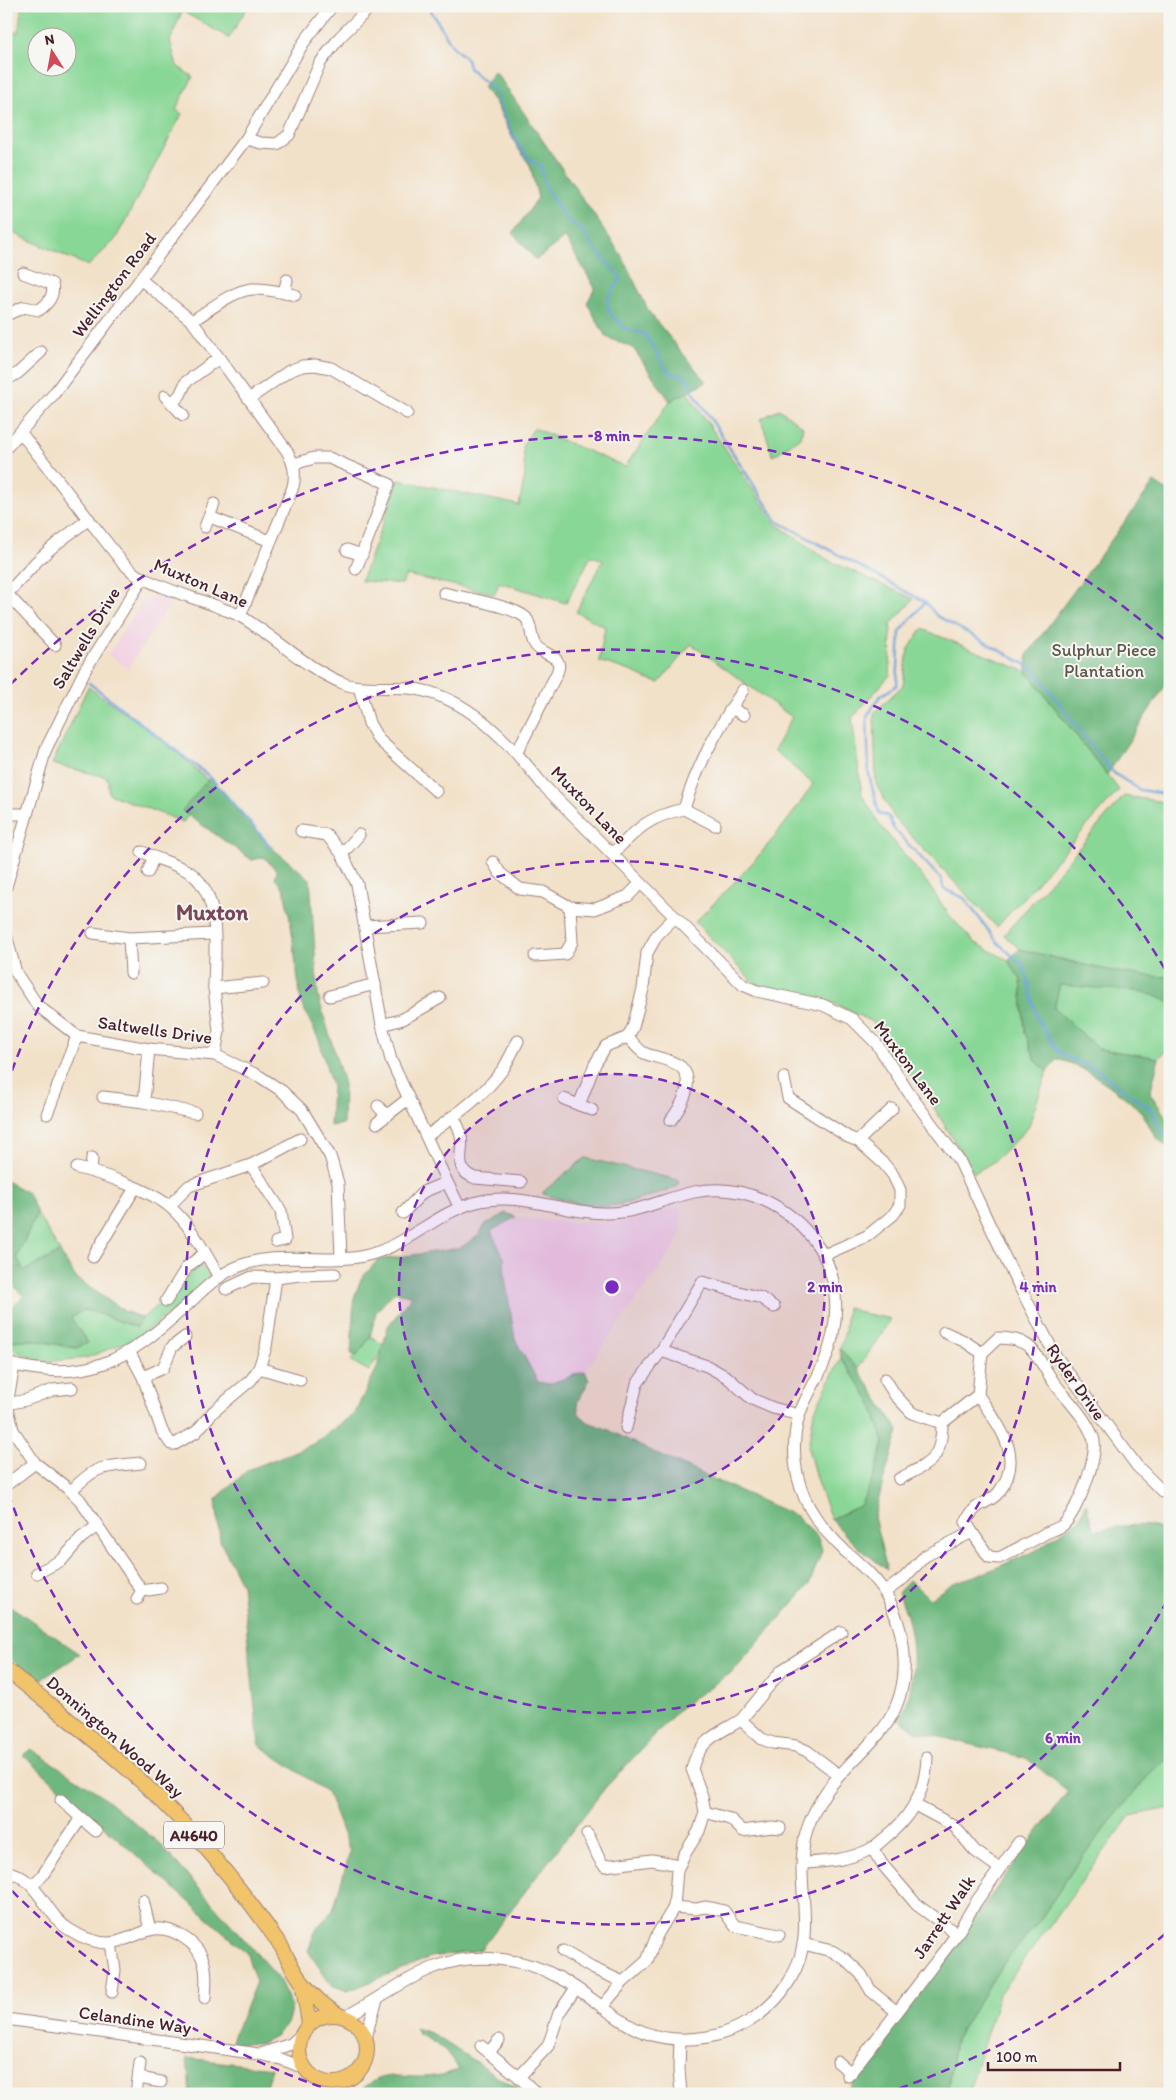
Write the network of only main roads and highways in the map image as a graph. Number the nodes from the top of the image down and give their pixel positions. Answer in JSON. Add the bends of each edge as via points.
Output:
{"nodes":[{"id":1,"x":6,"y":1669,"type":"edge"},
{"id":2,"x":302,"y":1982,"type":"junction"},
{"id":3,"x":342,"y":2016,"type":"junction"},
{"id":4,"x":306,"y":2029,"type":"junction"},
{"id":5,"x":351,"y":2078,"type":"junction"},
{"id":6,"x":319,"y":2087,"type":"edge"},
{"id":7,"x":338,"y":2094,"type":"edge"}],
"edges":[{"from":1,"to":2,"type":"main road","name":"Donnington Wood Way","number":"A4640","via":[[147,1786],[190,1830],[230,1876]]},
{"from":2,"to":3,"type":"main road","name":"Donnington Wood Way","number":"A4640","via":[[327,2008]]},
{"from":2,"to":4,"type":"main road","name":"Donnington Wood Way","number":"A4640"},
{"from":3,"to":4,"type":"main road","via":[[328,2014]]},
{"from":3,"to":5,"type":"main road","number":"A4640","via":[[355,2022],[362,2030],[368,2049],[363,2066]]},
{"from":4,"to":6,"type":"main road","number":"A4640","via":[[298,2045],[299,2057]]},
{"from":5,"to":6,"type":"main road"},
{"from":5,"to":7,"type":"main road"}]}
